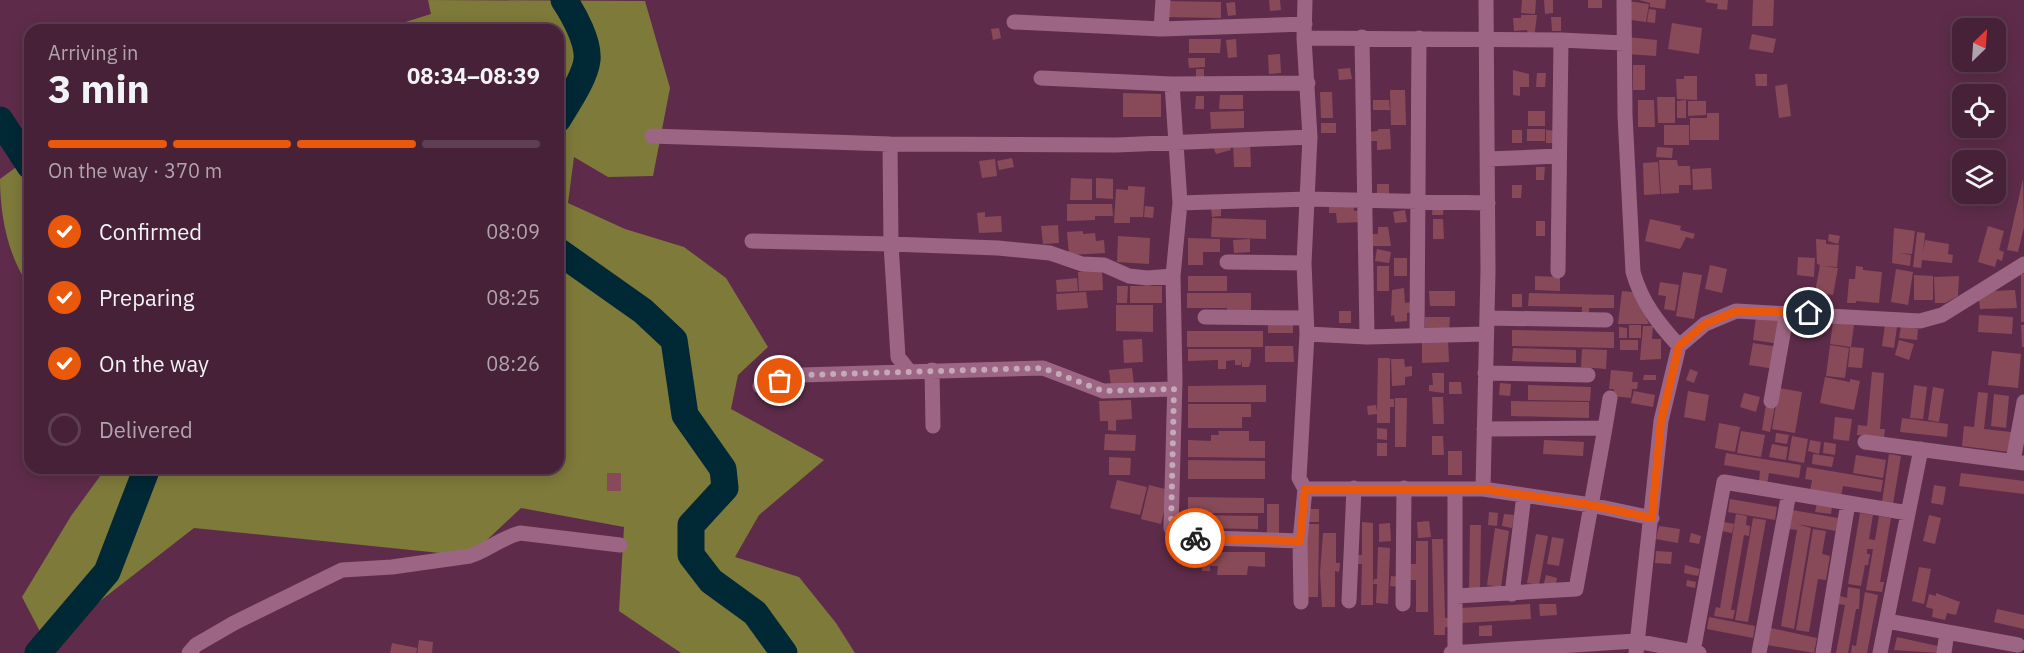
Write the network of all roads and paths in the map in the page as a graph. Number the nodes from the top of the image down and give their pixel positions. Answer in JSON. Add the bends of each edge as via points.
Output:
{"nodes":[{"id":1,"x":1163,"y":0,"type":"edge"},
{"id":2,"x":1305,"y":0,"type":"edge"},
{"id":3,"x":1486,"y":0,"type":"edge"},
{"id":4,"x":1624,"y":0,"type":"edge"},
{"id":5,"x":1014,"y":21,"type":"dead end"},
{"id":6,"x":1161,"y":29,"type":"junction"},
{"id":7,"x":1304,"y":31,"type":"junction"},
{"id":8,"x":1362,"y":37,"type":"junction"},
{"id":9,"x":1419,"y":38,"type":"junction"},
{"id":10,"x":1485,"y":40,"type":"junction"},
{"id":11,"x":1561,"y":40,"type":"junction"},
{"id":12,"x":1624,"y":44,"type":"junction"},
{"id":13,"x":1041,"y":78,"type":"dead end"},
{"id":14,"x":1308,"y":83,"type":"junction"},
{"id":15,"x":1172,"y":84,"type":"junction"},
{"id":16,"x":652,"y":136,"type":"dead end"},
{"id":17,"x":1310,"y":137,"type":"junction"},
{"id":18,"x":1175,"y":143,"type":"junction"},
{"id":19,"x":890,"y":144,"type":"junction"},
{"id":20,"x":1559,"y":156,"type":"junction"},
{"id":21,"x":1488,"y":159,"type":"junction"},
{"id":22,"x":1307,"y":199,"type":"junction"},
{"id":23,"x":1365,"y":201,"type":"junction"},
{"id":24,"x":1419,"y":201,"type":"junction"},
{"id":25,"x":1180,"y":203,"type":"junction"},
{"id":26,"x":1488,"y":203,"type":"junction"},
{"id":27,"x":753,"y":241,"type":"dead end"},
{"id":28,"x":891,"y":244,"type":"junction"},
{"id":29,"x":1227,"y":262,"type":"dead end"},
{"id":30,"x":1304,"y":263,"type":"junction"},
{"id":31,"x":2024,"y":264,"type":"edge"},
{"id":32,"x":1558,"y":271,"type":"dead end"},
{"id":33,"x":1173,"y":276,"type":"junction"},
{"id":34,"x":1788,"y":312,"type":"junction"},
{"id":35,"x":1205,"y":317,"type":"dead end"},
{"id":36,"x":1306,"y":318,"type":"junction"},
{"id":37,"x":1606,"y":320,"type":"dead end"},
{"id":38,"x":1487,"y":326,"type":"junction"},
{"id":39,"x":1307,"y":334,"type":"junction"},
{"id":40,"x":1417,"y":335,"type":"junction"},
{"id":41,"x":1367,"y":337,"type":"junction"},
{"id":42,"x":1679,"y":346,"type":"junction"},
{"id":43,"x":932,"y":370,"type":"junction"},
{"id":44,"x":909,"y":371,"type":"junction"},
{"id":45,"x":1485,"y":373,"type":"junction"},
{"id":46,"x":1588,"y":375,"type":"dead end"},
{"id":47,"x":760,"y":387,"type":"dead end"},
{"id":48,"x":1174,"y":389,"type":"junction"},
{"id":49,"x":1610,"y":398,"type":"dead end"},
{"id":50,"x":1771,"y":401,"type":"dead end"},
{"id":51,"x":2024,"y":402,"type":"edge"},
{"id":52,"x":933,"y":426,"type":"dead end"},
{"id":53,"x":1605,"y":428,"type":"junction"},
{"id":54,"x":1484,"y":429,"type":"junction"},
{"id":55,"x":1865,"y":442,"type":"dead end"},
{"id":56,"x":1921,"y":449,"type":"junction"},
{"id":57,"x":2019,"y":462,"type":"edge"},
{"id":58,"x":1354,"y":488,"type":"junction"},
{"id":59,"x":1404,"y":488,"type":"junction"},
{"id":60,"x":1305,"y":489,"type":"junction"},
{"id":61,"x":1455,"y":489,"type":"junction"},
{"id":62,"x":1483,"y":489,"type":"junction"},
{"id":63,"x":1789,"y":493,"type":"junction"},
{"id":64,"x":1524,"y":495,"type":"junction"},
{"id":65,"x":1848,"y":503,"type":"junction"},
{"id":66,"x":1591,"y":505,"type":"junction"},
{"id":67,"x":1908,"y":513,"type":"junction"},
{"id":68,"x":1652,"y":518,"type":"junction"},
{"id":69,"x":1300,"y":541,"type":"junction"},
{"id":70,"x":620,"y":544,"type":"dead end"},
{"id":71,"x":1512,"y":594,"type":"junction"},
{"id":72,"x":1456,"y":596,"type":"junction"},
{"id":73,"x":1349,"y":601,"type":"dead end"},
{"id":74,"x":1301,"y":602,"type":"dead end"},
{"id":75,"x":1403,"y":604,"type":"dead end"},
{"id":76,"x":1887,"y":621,"type":"junction"},
{"id":77,"x":1947,"y":632,"type":"junction"},
{"id":78,"x":1636,"y":647,"type":"edge"},
{"id":79,"x":2008,"y":647,"type":"edge"},
{"id":80,"x":1477,"y":651,"type":"edge"},
{"id":81,"x":1453,"y":652,"type":"edge"},
{"id":82,"x":1696,"y":652,"type":"edge"},
{"id":83,"x":189,"y":653,"type":"edge"},
{"id":84,"x":1759,"y":653,"type":"edge"},
{"id":85,"x":1823,"y":653,"type":"edge"},
{"id":86,"x":1880,"y":653,"type":"edge"},
{"id":87,"x":1944,"y":653,"type":"edge"}],
"edges":[{"from":1,"to":6,"type":"street"},
{"from":2,"to":7,"type":"street"},
{"from":3,"to":10,"type":"street"},
{"from":4,"to":12,"type":"street"},
{"from":5,"to":6,"type":"street"},
{"from":6,"to":7,"type":"street"},
{"from":7,"to":8,"type":"street"},
{"from":7,"to":14,"type":"street"},
{"from":8,"to":9,"type":"street"},
{"from":8,"to":23,"type":"street"},
{"from":9,"to":10,"type":"street"},
{"from":9,"to":24,"type":"street"},
{"from":10,"to":11,"type":"street"},
{"from":10,"to":21,"type":"street"},
{"from":11,"to":12,"type":"street"},
{"from":11,"to":20,"type":"street"},
{"from":12,"to":42,"type":"street","via":[[1633,272],[1640,295],[1657,323]]},
{"from":13,"to":15,"type":"street"},
{"from":14,"to":15,"type":"street"},
{"from":14,"to":17,"type":"street"},
{"from":15,"to":18,"type":"street"},
{"from":16,"to":19,"type":"street"},
{"from":17,"to":18,"type":"street"},
{"from":17,"to":22,"type":"street"},
{"from":18,"to":19,"type":"street"},
{"from":18,"to":25,"type":"street"},
{"from":19,"to":28,"type":"street"},
{"from":20,"to":21,"type":"street"},
{"from":20,"to":32,"type":"street"},
{"from":21,"to":26,"type":"street"},
{"from":22,"to":23,"type":"street"},
{"from":22,"to":25,"type":"street"},
{"from":22,"to":30,"type":"street"},
{"from":23,"to":24,"type":"street"},
{"from":23,"to":41,"type":"street"},
{"from":24,"to":26,"type":"street"},
{"from":24,"to":40,"type":"street"},
{"from":25,"to":33,"type":"street"},
{"from":26,"to":38,"type":"street"},
{"from":27,"to":28,"type":"street"},
{"from":28,"to":33,"type":"street","via":[[1050,253],[1082,264],[1104,265],[1129,276]]},
{"from":28,"to":44,"type":"street","via":[[898,357]]},
{"from":29,"to":30,"type":"street"},
{"from":30,"to":36,"type":"street"},
{"from":31,"to":34,"type":"street","via":[[1942,315],[1920,321]]},
{"from":33,"to":48,"type":"street"},
{"from":34,"to":42,"type":"street","via":[[1737,311],[1705,324]]},
{"from":34,"to":50,"type":"street"},
{"from":35,"to":36,"type":"street"},
{"from":36,"to":39,"type":"street"},
{"from":37,"to":38,"type":"street"},
{"from":38,"to":40,"type":"street"},
{"from":38,"to":45,"type":"street"},
{"from":39,"to":41,"type":"street"},
{"from":39,"to":60,"type":"street","via":[[1299,478]]},
{"from":40,"to":41,"type":"street"},
{"from":42,"to":68,"type":"street","via":[[1661,421]]},
{"from":43,"to":44,"type":"street"},
{"from":43,"to":48,"type":"street","via":[[1043,368],[1103,391]]},
{"from":43,"to":52,"type":"street"},
{"from":44,"to":47,"type":"street","via":[[801,375]]},
{"from":45,"to":46,"type":"street"},
{"from":45,"to":54,"type":"street"},
{"from":48,"to":69,"type":"street","via":[[1173,534]]},
{"from":49,"to":53,"type":"street"},
{"from":51,"to":57,"type":"street"},
{"from":53,"to":54,"type":"street"},
{"from":53,"to":66,"type":"street"},
{"from":54,"to":62,"type":"street"},
{"from":55,"to":56,"type":"street"},
{"from":56,"to":57,"type":"street"},
{"from":56,"to":67,"type":"street"},
{"from":58,"to":59,"type":"street"},
{"from":58,"to":60,"type":"street"},
{"from":58,"to":73,"type":"street"},
{"from":59,"to":61,"type":"street"},
{"from":59,"to":75,"type":"street"},
{"from":60,"to":69,"type":"street"},
{"from":61,"to":62,"type":"street"},
{"from":61,"to":72,"type":"street"},
{"from":62,"to":64,"type":"street"},
{"from":63,"to":65,"type":"street"},
{"from":63,"to":82,"type":"street","via":[[1724,482]]},
{"from":63,"to":84,"type":"street"},
{"from":64,"to":66,"type":"street"},
{"from":64,"to":71,"type":"street"},
{"from":65,"to":67,"type":"street"},
{"from":65,"to":85,"type":"street"},
{"from":66,"to":68,"type":"street"},
{"from":66,"to":71,"type":"street","via":[[1576,590]]},
{"from":67,"to":76,"type":"street"},
{"from":68,"to":78,"type":"street"},
{"from":69,"to":74,"type":"street"},
{"from":70,"to":83,"type":"street","via":[[520,533],[470,556],[342,570],[234,623]]},
{"from":71,"to":72,"type":"street"},
{"from":72,"to":81,"type":"street"},
{"from":76,"to":77,"type":"street"},
{"from":76,"to":86,"type":"street"},
{"from":77,"to":79,"type":"street"},
{"from":77,"to":87,"type":"street"},
{"from":78,"to":80,"type":"street"},
{"from":78,"to":82,"type":"street"},
{"from":80,"to":81,"type":"street"}]}
